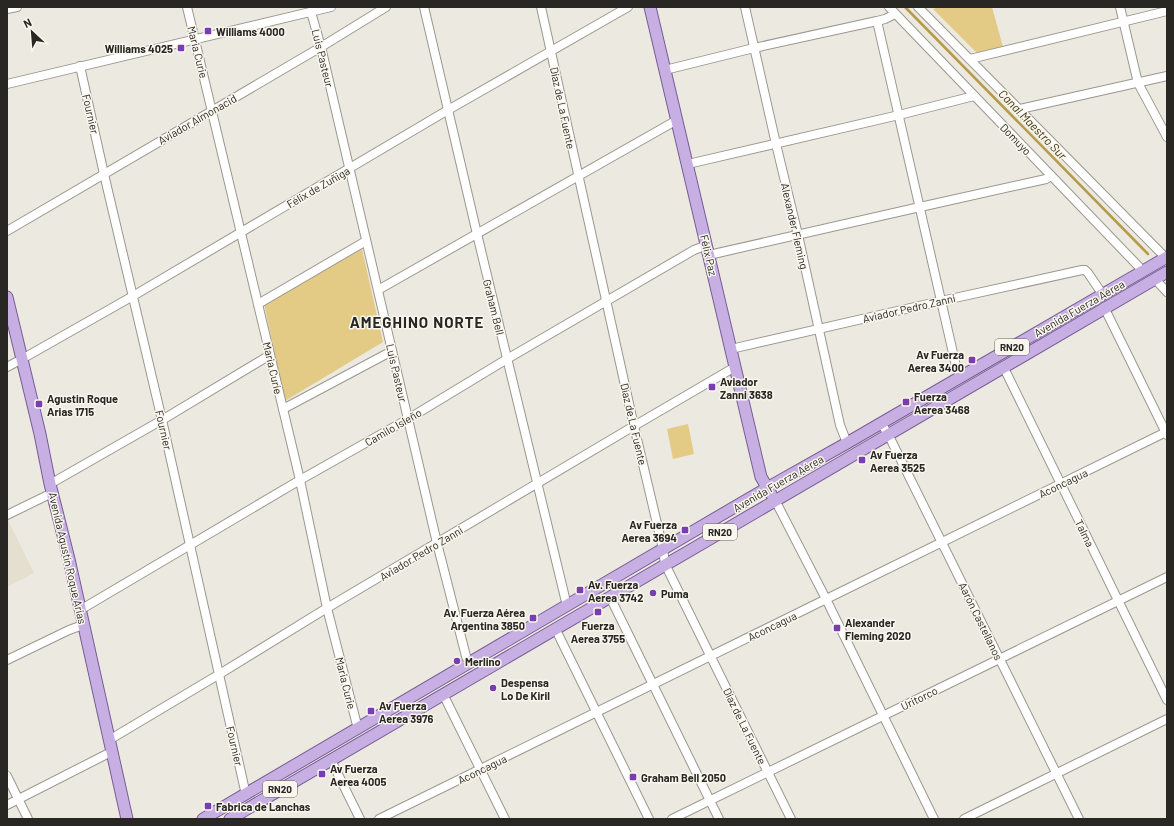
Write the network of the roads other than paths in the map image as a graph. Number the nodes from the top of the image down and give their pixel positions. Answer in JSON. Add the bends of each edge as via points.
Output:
{"nodes":[{"id":1,"x":17,"y":7,"type":"edge"},
{"id":2,"x":187,"y":7,"type":"edge"},
{"id":3,"x":332,"y":7,"type":"edge"},
{"id":4,"x":386,"y":7,"type":"edge"},
{"id":5,"x":424,"y":7,"type":"edge"},
{"id":6,"x":541,"y":7,"type":"edge"},
{"id":7,"x":628,"y":7,"type":"edge"},
{"id":8,"x":650,"y":7,"type":"edge"},
{"id":9,"x":745,"y":7,"type":"edge"},
{"id":10,"x":889,"y":7,"type":"edge"},
{"id":11,"x":918,"y":7,"type":"edge"},
{"id":12,"x":1120,"y":7,"type":"edge"},
{"id":13,"x":7,"y":9,"type":"edge"},
{"id":14,"x":1167,"y":11,"type":"edge"},
{"id":15,"x":311,"y":12,"type":"junction"},
{"id":16,"x":895,"y":14,"type":"junction"},
{"id":17,"x":877,"y":21,"type":"junction"},
{"id":18,"x":1124,"y":21,"type":"junction"},
{"id":19,"x":195,"y":39,"type":"junction"},
{"id":20,"x":321,"y":47,"type":"junction"},
{"id":21,"x":754,"y":48,"type":"junction"},
{"id":22,"x":551,"y":52,"type":"junction"},
{"id":23,"x":970,"y":59,"type":"junction"},
{"id":24,"x":80,"y":66,"type":"junction"},
{"id":25,"x":665,"y":70,"type":"junction"},
{"id":26,"x":1167,"y":76,"type":"edge"},
{"id":27,"x":1138,"y":83,"type":"junction"},
{"id":28,"x":7,"y":84,"type":"edge"},
{"id":29,"x":974,"y":96,"type":"junction"},
{"id":30,"x":1020,"y":109,"type":"junction"},
{"id":31,"x":213,"y":110,"type":"junction"},
{"id":32,"x":448,"y":110,"type":"junction"},
{"id":33,"x":899,"y":115,"type":"junction"},
{"id":34,"x":677,"y":120,"type":"junction"},
{"id":35,"x":1167,"y":137,"type":"edge"},
{"id":36,"x":776,"y":144,"type":"junction"},
{"id":37,"x":688,"y":164,"type":"junction"},
{"id":38,"x":349,"y":169,"type":"junction"},
{"id":39,"x":104,"y":174,"type":"junction"},
{"id":40,"x":578,"y":176,"type":"junction"},
{"id":41,"x":1051,"y":176,"type":"junction"},
{"id":42,"x":920,"y":207,"type":"junction"},
{"id":43,"x":7,"y":231,"type":"edge"},
{"id":44,"x":242,"y":232,"type":"junction"},
{"id":45,"x":477,"y":234,"type":"junction"},
{"id":46,"x":798,"y":235,"type":"junction"},
{"id":47,"x":366,"y":241,"type":"junction"},
{"id":48,"x":708,"y":250,"type":"junction"},
{"id":49,"x":1166,"y":257,"type":"edge"},
{"id":50,"x":1143,"y":271,"type":"junction"},
{"id":51,"x":1167,"y":272,"type":"edge"},
{"id":52,"x":1155,"y":279,"type":"junction"},
{"id":53,"x":378,"y":290,"type":"junction"},
{"id":54,"x":1167,"y":292,"type":"edge"},
{"id":55,"x":1103,"y":294,"type":"junction"},
{"id":56,"x":133,"y":296,"type":"junction"},
{"id":57,"x":7,"y":297,"type":"edge"},
{"id":58,"x":607,"y":301,"type":"junction"},
{"id":59,"x":941,"y":301,"type":"junction"},
{"id":60,"x":258,"y":304,"type":"junction"},
{"id":61,"x":1104,"y":307,"type":"junction"},
{"id":62,"x":818,"y":329,"type":"junction"},
{"id":63,"x":731,"y":349,"type":"junction"},
{"id":64,"x":392,"y":351,"type":"junction"},
{"id":65,"x":270,"y":355,"type":"junction"},
{"id":66,"x":22,"y":359,"type":"junction"},
{"id":67,"x":507,"y":359,"type":"junction"},
{"id":68,"x":1003,"y":366,"type":"junction"},
{"id":69,"x":7,"y":367,"type":"edge"},
{"id":70,"x":735,"y":367,"type":"junction"},
{"id":71,"x":960,"y":377,"type":"junction"},
{"id":72,"x":283,"y":409,"type":"junction"},
{"id":73,"x":408,"y":418,"type":"junction"},
{"id":74,"x":162,"y":420,"type":"junction"},
{"id":75,"x":881,"y":423,"type":"junction"},
{"id":76,"x":634,"y":426,"type":"junction"},
{"id":77,"x":888,"y":434,"type":"junction"},
{"id":78,"x":1166,"y":434,"type":"edge"},
{"id":79,"x":847,"y":443,"type":"junction"},
{"id":80,"x":300,"y":480,"type":"junction"},
{"id":81,"x":537,"y":484,"type":"junction"},
{"id":82,"x":1061,"y":484,"type":"junction"},
{"id":83,"x":767,"y":488,"type":"junction"},
{"id":84,"x":51,"y":489,"type":"junction"},
{"id":85,"x":775,"y":500,"type":"junction"},
{"id":86,"x":7,"y":515,"type":"edge"},
{"id":87,"x":942,"y":542,"type":"junction"},
{"id":88,"x":437,"y":543,"type":"junction"},
{"id":89,"x":190,"y":546,"type":"junction"},
{"id":90,"x":663,"y":549,"type":"junction"},
{"id":91,"x":665,"y":564,"type":"junction"},
{"id":92,"x":1167,"y":576,"type":"edge"},
{"id":93,"x":610,"y":597,"type":"junction"},
{"id":94,"x":826,"y":599,"type":"junction"},
{"id":95,"x":1118,"y":600,"type":"junction"},
{"id":96,"x":567,"y":606,"type":"junction"},
{"id":97,"x":328,"y":608,"type":"junction"},
{"id":98,"x":80,"y":610,"type":"junction"},
{"id":99,"x":83,"y":625,"type":"junction"},
{"id":100,"x":555,"y":628,"type":"junction"},
{"id":101,"x":710,"y":656,"type":"junction"},
{"id":102,"x":999,"y":659,"type":"junction"},
{"id":103,"x":7,"y":660,"type":"edge"},
{"id":104,"x":468,"y":664,"type":"junction"},
{"id":105,"x":218,"y":675,"type":"junction"},
{"id":106,"x":653,"y":684,"type":"junction"},
{"id":107,"x":443,"y":694,"type":"junction"},
{"id":108,"x":1167,"y":700,"type":"edge"},
{"id":109,"x":597,"y":712,"type":"junction"},
{"id":110,"x":883,"y":716,"type":"junction"},
{"id":111,"x":1167,"y":719,"type":"edge"},
{"id":112,"x":358,"y":729,"type":"junction"},
{"id":113,"x":109,"y":740,"type":"junction"},
{"id":114,"x":111,"y":752,"type":"junction"},
{"id":115,"x":331,"y":760,"type":"junction"},
{"id":116,"x":480,"y":769,"type":"junction"},
{"id":117,"x":768,"y":772,"type":"junction"},
{"id":118,"x":1056,"y":774,"type":"junction"},
{"id":119,"x":7,"y":776,"type":"edge"},
{"id":120,"x":246,"y":794,"type":"junction"},
{"id":121,"x":18,"y":799,"type":"junction"},
{"id":122,"x":710,"y":800,"type":"junction"},
{"id":123,"x":7,"y":805,"type":"edge"},
{"id":124,"x":217,"y":816,"type":"edge"},
{"id":125,"x":28,"y":819,"type":"edge"},
{"id":126,"x":127,"y":819,"type":"edge"},
{"id":127,"x":203,"y":819,"type":"edge"},
{"id":128,"x":230,"y":819,"type":"edge"},
{"id":129,"x":360,"y":819,"type":"edge"},
{"id":130,"x":379,"y":819,"type":"edge"},
{"id":131,"x":505,"y":819,"type":"edge"},
{"id":132,"x":649,"y":819,"type":"edge"},
{"id":133,"x":672,"y":819,"type":"edge"},
{"id":134,"x":719,"y":819,"type":"edge"},
{"id":135,"x":791,"y":819,"type":"edge"},
{"id":136,"x":934,"y":819,"type":"edge"},
{"id":137,"x":964,"y":819,"type":"edge"},
{"id":138,"x":1078,"y":819,"type":"edge"}],
"edges":[{"from":1,"to":13,"type":"street"},
{"from":2,"to":19,"type":"street","name":"Maria Curie"},
{"from":3,"to":15,"type":"street"},
{"from":4,"to":20,"type":"street","name":"Aviador Almonacid"},
{"from":5,"to":32,"type":"street","name":"Graham Bell"},
{"from":6,"to":22,"type":"street","name":"Díaz de La Fuente"},
{"from":7,"to":22,"type":"street","name":"Félix de Zuñiga"},
{"from":8,"to":25,"type":"main road","name":"Félix Paz"},
{"from":9,"to":21,"type":"street","name":"Alexander Fleming"},
{"from":10,"to":16,"type":"street","name":"Domuyo"},
{"from":11,"to":23,"type":"street"},
{"from":12,"to":18,"type":"street"},
{"from":14,"to":18,"type":"street"},
{"from":15,"to":19,"type":"street"},
{"from":15,"to":20,"type":"street","name":"Luis Pasteur"},
{"from":16,"to":17,"type":"street"},
{"from":16,"to":29,"type":"street","name":"Domuyo"},
{"from":17,"to":21,"type":"street"},
{"from":17,"to":33,"type":"street"},
{"from":18,"to":23,"type":"street"},
{"from":18,"to":27,"type":"street"},
{"from":19,"to":24,"type":"street"},
{"from":19,"to":31,"type":"street","name":"Maria Curie"},
{"from":20,"to":31,"type":"street","name":"Aviador Almonacid"},
{"from":20,"to":38,"type":"street","name":"Luis Pasteur"},
{"from":21,"to":25,"type":"street"},
{"from":21,"to":36,"type":"street","name":"Alexander Fleming"},
{"from":22,"to":32,"type":"street","name":"Félix de Zuñiga"},
{"from":22,"to":40,"type":"street","name":"Díaz de La Fuente"},
{"from":23,"to":30,"type":"street"},
{"from":24,"to":28,"type":"street"},
{"from":24,"to":39,"type":"street","name":"Fournier"},
{"from":25,"to":34,"type":"main road","name":"Félix Paz"},
{"from":26,"to":27,"type":"street"},
{"from":27,"to":30,"type":"street"},
{"from":27,"to":35,"type":"street"},
{"from":29,"to":33,"type":"street"},
{"from":29,"to":41,"type":"street","name":"Domuyo"},
{"from":30,"to":49,"type":"street"},
{"from":31,"to":39,"type":"street","name":"Aviador Almonacid"},
{"from":31,"to":44,"type":"street","name":"Maria Curie"},
{"from":32,"to":38,"type":"street","name":"Félix de Zuñiga"},
{"from":32,"to":45,"type":"street","name":"Graham Bell"},
{"from":33,"to":36,"type":"street"},
{"from":33,"to":42,"type":"street"},
{"from":34,"to":37,"type":"main road","name":"Félix Paz"},
{"from":34,"to":40,"type":"street"},
{"from":36,"to":37,"type":"street"},
{"from":36,"to":46,"type":"street","name":"Alexander Fleming"},
{"from":37,"to":48,"type":"main road","name":"Félix Paz"},
{"from":38,"to":44,"type":"street","name":"Félix de Zuñiga"},
{"from":38,"to":47,"type":"street","name":"Luis Pasteur"},
{"from":39,"to":43,"type":"street","name":"Aviador Almonacid"},
{"from":39,"to":56,"type":"street","name":"Fournier"},
{"from":40,"to":45,"type":"street"},
{"from":40,"to":58,"type":"street","name":"Díaz de La Fuente"},
{"from":41,"to":42,"type":"street","name":"Camilo Isleño"},
{"from":41,"to":50,"type":"street","name":"Domuyo"},
{"from":42,"to":46,"type":"street","name":"Camilo Isleño"},
{"from":42,"to":59,"type":"street"},
{"from":44,"to":56,"type":"street","name":"Félix de Zuñiga"},
{"from":44,"to":60,"type":"street","name":"Maria Curie"},
{"from":45,"to":53,"type":"street"},
{"from":45,"to":67,"type":"street","name":"Graham Bell"},
{"from":46,"to":48,"type":"street","name":"Camilo Isleño"},
{"from":46,"to":62,"type":"street","name":"Alexander Fleming"},
{"from":47,"to":53,"type":"street","name":"Luis Pasteur"},
{"from":47,"to":60,"type":"street"},
{"from":48,"to":58,"type":"street","name":"Camilo Isleño","via":[[694,250]]},
{"from":48,"to":63,"type":"main road","name":"Félix Paz"},
{"from":49,"to":50,"type":"main road","name":"Avenida Fuerza Aérea","number":"RN20"},
{"from":49,"to":52,"type":"main road","via":[[1165,264],[1154,273]]},
{"from":50,"to":55,"type":"main road","name":"Avenida Fuerza Aérea","number":"RN20"},
{"from":51,"to":52,"type":"main road","name":"Avenida Fuerza Aérea","number":"RN20"},
{"from":52,"to":54,"type":"street"},
{"from":52,"to":61,"type":"main road","name":"Avenida Fuerza Aérea","number":"RN20"},
{"from":53,"to":64,"type":"street","name":"Luis Pasteur"},
{"from":55,"to":59,"type":"street","name":"Aviador Pedro Zanni","via":[[1088,272],[1082,270]]},
{"from":55,"to":71,"type":"main road","name":"Avenida Fuerza Aérea","number":"RN20"},
{"from":56,"to":66,"type":"street","name":"Félix de Zuñiga"},
{"from":56,"to":74,"type":"street","name":"Fournier"},
{"from":57,"to":66,"type":"main road","name":"Avenida Agustín Roque Arias"},
{"from":58,"to":67,"type":"street","name":"Camilo Isleño"},
{"from":58,"to":76,"type":"street","name":"Díaz de La Fuente"},
{"from":59,"to":62,"type":"street","name":"Aviador Pedro Zanni"},
{"from":59,"to":71,"type":"street"},
{"from":60,"to":65,"type":"street","name":"Maria Curie"},
{"from":61,"to":68,"type":"main road","name":"Avenida Fuerza Aérea","number":"RN20"},
{"from":61,"to":78,"type":"street"},
{"from":62,"to":63,"type":"street","name":"Aviador Pedro Zanni"},
{"from":62,"to":79,"type":"street","name":"Alexander Fleming","via":[[840,425]]},
{"from":63,"to":70,"type":"main road","name":"Félix Paz"},
{"from":64,"to":72,"type":"street"},
{"from":64,"to":73,"type":"street","name":"Luis Pasteur"},
{"from":65,"to":72,"type":"street","name":"Maria Curie"},
{"from":65,"to":74,"type":"street"},
{"from":66,"to":69,"type":"street","name":"Félix de Zuñiga"},
{"from":66,"to":84,"type":"main road","name":"Avenida Agustín Roque Arias"},
{"from":67,"to":73,"type":"street","name":"Camilo Isleño"},
{"from":67,"to":81,"type":"street","name":"Graham Bell"},
{"from":68,"to":77,"type":"main road","name":"Avenida Fuerza Aérea","number":"RN20"},
{"from":68,"to":82,"type":"street","name":"Talma"},
{"from":70,"to":76,"type":"street","name":"Aviador Pedro Zanni"},
{"from":70,"to":83,"type":"main road","name":"Félix Paz","via":[[761,477]]},
{"from":71,"to":75,"type":"main road","name":"Avenida Fuerza Aérea","number":"RN20"},
{"from":72,"to":80,"type":"street","name":"Maria Curie"},
{"from":73,"to":80,"type":"street","name":"Camilo Isleño"},
{"from":73,"to":88,"type":"street","name":"Luis Pasteur"},
{"from":74,"to":84,"type":"street"},
{"from":74,"to":89,"type":"street","name":"Fournier"},
{"from":75,"to":77,"type":"street","name":"Aarón Castellanos"},
{"from":75,"to":79,"type":"main road","name":"Avenida Fuerza Aérea","number":"RN20"},
{"from":76,"to":81,"type":"street","name":"Aviador Pedro Zanni"},
{"from":76,"to":90,"type":"street","name":"Díaz de La Fuente"},
{"from":77,"to":85,"type":"main road","name":"Avenida Fuerza Aérea","number":"RN20"},
{"from":77,"to":87,"type":"street","name":"Aarón Castellanos"},
{"from":78,"to":82,"type":"street","name":"Aconcagua"},
{"from":79,"to":83,"type":"main road","name":"Avenida Fuerza Aérea","number":"RN20"},
{"from":80,"to":89,"type":"street","name":"Camilo Isleño"},
{"from":80,"to":97,"type":"street","name":"Maria Curie"},
{"from":81,"to":88,"type":"street","name":"Aviador Pedro Zanni"},
{"from":81,"to":96,"type":"street","name":"Graham Bell"},
{"from":82,"to":87,"type":"street","name":"Aconcagua"},
{"from":82,"to":95,"type":"street","name":"Talma"},
{"from":83,"to":85,"type":"main road","name":"Félix Paz"},
{"from":83,"to":90,"type":"main road","name":"Avenida Fuerza Aérea","number":"RN20"},
{"from":84,"to":86,"type":"street"},
{"from":84,"to":98,"type":"main road","name":"Avenida Agustín Roque Arias"},
{"from":85,"to":91,"type":"main road","name":"Avenida Fuerza Aérea","number":"RN20"},
{"from":85,"to":94,"type":"street"},
{"from":87,"to":94,"type":"street","name":"Aconcagua"},
{"from":87,"to":102,"type":"street","name":"Aarón Castellanos"},
{"from":88,"to":97,"type":"street","name":"Aviador Pedro Zanni"},
{"from":88,"to":104,"type":"street","name":"Luis Pasteur"},
{"from":89,"to":98,"type":"street","name":"Camilo Isleño"},
{"from":89,"to":105,"type":"street","name":"Fournier"},
{"from":90,"to":91,"type":"street","name":"Díaz de La Fuente"},
{"from":90,"to":96,"type":"main road","name":"Avenida Fuerza Aérea","number":"RN20"},
{"from":91,"to":93,"type":"main road","name":"Avenida Fuerza Aérea","number":"RN20"},
{"from":91,"to":101,"type":"street","name":"Díaz de La Fuente"},
{"from":92,"to":95,"type":"street","name":"Uritorco"},
{"from":93,"to":100,"type":"main road","name":"Avenida Fuerza Aérea","number":"RN20"},
{"from":93,"to":106,"type":"street"},
{"from":94,"to":101,"type":"street","name":"Aconcagua"},
{"from":94,"to":110,"type":"street"},
{"from":95,"to":102,"type":"street","name":"Uritorco"},
{"from":95,"to":108,"type":"street","name":"Talma"},
{"from":96,"to":104,"type":"main road","name":"Avenida Fuerza Aérea","number":"RN20"},
{"from":97,"to":105,"type":"street","name":"Aviador Pedro Zanni"},
{"from":97,"to":112,"type":"street","name":"Maria Curie"},
{"from":98,"to":99,"type":"main road","name":"Avenida Agustín Roque Arias"},
{"from":99,"to":103,"type":"street"},
{"from":99,"to":113,"type":"main road","name":"Avenida Agustín Roque Arias"},
{"from":100,"to":107,"type":"main road","name":"Avenida Fuerza Aérea","number":"RN20"},
{"from":100,"to":109,"type":"street"},
{"from":101,"to":106,"type":"street","name":"Aconcagua"},
{"from":101,"to":117,"type":"street","name":"Díaz de La Fuente"},
{"from":102,"to":110,"type":"street","name":"Uritorco"},
{"from":102,"to":118,"type":"street","name":"Aarón Castellanos"},
{"from":104,"to":112,"type":"main road","name":"Avenida Fuerza Aérea","number":"RN20"},
{"from":105,"to":113,"type":"street","name":"Aviador Pedro Zanni"},
{"from":105,"to":120,"type":"street","name":"Fournier"},
{"from":106,"to":109,"type":"street","name":"Aconcagua"},
{"from":106,"to":122,"type":"street"},
{"from":107,"to":115,"type":"main road","name":"Avenida Fuerza Aérea","number":"RN20"},
{"from":107,"to":116,"type":"street"},
{"from":109,"to":116,"type":"street","name":"Aconcagua"},
{"from":109,"to":132,"type":"street"},
{"from":110,"to":117,"type":"street","name":"Uritorco"},
{"from":110,"to":136,"type":"street"},
{"from":111,"to":118,"type":"street"},
{"from":112,"to":120,"type":"main road","name":"Avenida Fuerza Aérea","number":"RN20"},
{"from":113,"to":114,"type":"main road","name":"Avenida Agustín Roque Arias"},
{"from":114,"to":121,"type":"street"},
{"from":114,"to":126,"type":"main road","name":"Avenida Agustín Roque Arias"},
{"from":115,"to":128,"type":"main road","name":"Avenida Fuerza Aérea","number":"RN20"},
{"from":115,"to":129,"type":"street"},
{"from":116,"to":130,"type":"street","name":"Aconcagua"},
{"from":116,"to":131,"type":"street"},
{"from":117,"to":122,"type":"street","name":"Uritorco"},
{"from":117,"to":135,"type":"street","name":"Díaz de La Fuente"},
{"from":118,"to":137,"type":"street"},
{"from":118,"to":138,"type":"street","name":"Aarón Castellanos"},
{"from":119,"to":121,"type":"street"},
{"from":120,"to":124,"type":"main road","name":"Avenida Fuerza Aérea","number":"RN20"},
{"from":121,"to":123,"type":"street"},
{"from":121,"to":125,"type":"street"},
{"from":122,"to":133,"type":"street","name":"Uritorco"},
{"from":122,"to":134,"type":"street"},
{"from":124,"to":127,"type":"main road","name":"Avenida Fuerza Aérea","number":"RN20"}]}
